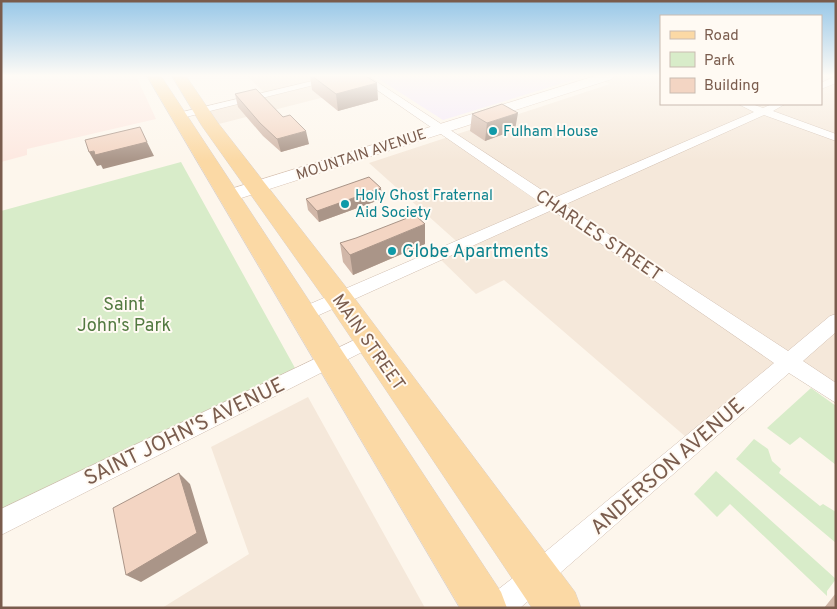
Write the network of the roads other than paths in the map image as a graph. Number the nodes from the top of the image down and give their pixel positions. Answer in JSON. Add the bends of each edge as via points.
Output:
{"nodes":[{"id":1,"x":171,"y":104,"type":"edge"},
{"id":2,"x":197,"y":104,"type":"edge"},
{"id":3,"x":225,"y":104,"type":"edge"},
{"id":4,"x":404,"y":104,"type":"edge"},
{"id":5,"x":518,"y":104,"type":"edge"},
{"id":6,"x":746,"y":105,"type":"edge"},
{"id":7,"x":778,"y":105,"type":"edge"},
{"id":8,"x":201,"y":110,"type":"junction"},
{"id":9,"x":763,"y":111,"type":"junction"},
{"id":10,"x":178,"y":116,"type":"junction"},
{"id":11,"x":441,"y":129,"type":"junction"},
{"id":12,"x":836,"y":138,"type":"edge"},
{"id":13,"x":243,"y":192,"type":"junction"},
{"id":14,"x":552,"y":204,"type":"junction"},
{"id":15,"x":338,"y":298,"type":"junction"},
{"id":16,"x":302,"y":315,"type":"junction"},
{"id":17,"x":836,"y":322,"type":"edge"},
{"id":18,"x":367,"y":341,"type":"junction"},
{"id":19,"x":329,"y":359,"type":"junction"},
{"id":20,"x":789,"y":362,"type":"junction"},
{"id":21,"x":836,"y":394,"type":"edge"},
{"id":22,"x":1,"y":522,"type":"edge"},
{"id":23,"x":537,"y":577,"type":"junction"},
{"id":24,"x":485,"y":608,"type":"edge"},
{"id":25,"x":497,"y":608,"type":"edge"},
{"id":26,"x":559,"y":608,"type":"edge"}],
"edges":[{"from":1,"to":10,"type":"main road","name":"MAIN STREET"},
{"from":2,"to":8,"type":"main road","name":"MAIN STREET"},
{"from":3,"to":8,"type":"street"},
{"from":4,"to":11,"type":"street","name":"CHARLES STREET"},
{"from":5,"to":11,"type":"main road","name":"MOUNTAIN AVENUE"},
{"from":6,"to":9,"type":"street"},
{"from":7,"to":9,"type":"street"},
{"from":8,"to":10,"type":"street"},
{"from":8,"to":13,"type":"main road","name":"MAIN STREET"},
{"from":9,"to":12,"type":"street"},
{"from":9,"to":14,"type":"street"},
{"from":10,"to":13,"type":"main road","name":"MAIN STREET"},
{"from":11,"to":13,"type":"main road","name":"MOUNTAIN AVENUE"},
{"from":11,"to":14,"type":"street","name":"CHARLES STREET"},
{"from":13,"to":15,"type":"main road","name":"MAIN STREET"},
{"from":13,"to":16,"type":"main road","name":"MAIN STREET"},
{"from":14,"to":15,"type":"street"},
{"from":14,"to":20,"type":"street","name":"CHARLES STREET"},
{"from":15,"to":16,"type":"street"},
{"from":15,"to":18,"type":"main road","name":"MAIN STREET"},
{"from":16,"to":19,"type":"main road","name":"MAIN STREET"},
{"from":17,"to":20,"type":"street","name":"ANDERSON AVENUE"},
{"from":18,"to":19,"type":"street","name":"SAINT JOHN'S AVENUE"},
{"from":18,"to":23,"type":"main road","name":"MAIN STREET"},
{"from":19,"to":22,"type":"street","name":"SAINT JOHN'S AVENUE"},
{"from":19,"to":24,"type":"main road","name":"MAIN STREET"},
{"from":20,"to":21,"type":"street","name":"CHARLES STREET"},
{"from":20,"to":23,"type":"street","name":"ANDERSON AVENUE"},
{"from":23,"to":25,"type":"street","name":"ANDERSON AVENUE"},
{"from":23,"to":26,"type":"main road","name":"MAIN STREET"}]}
